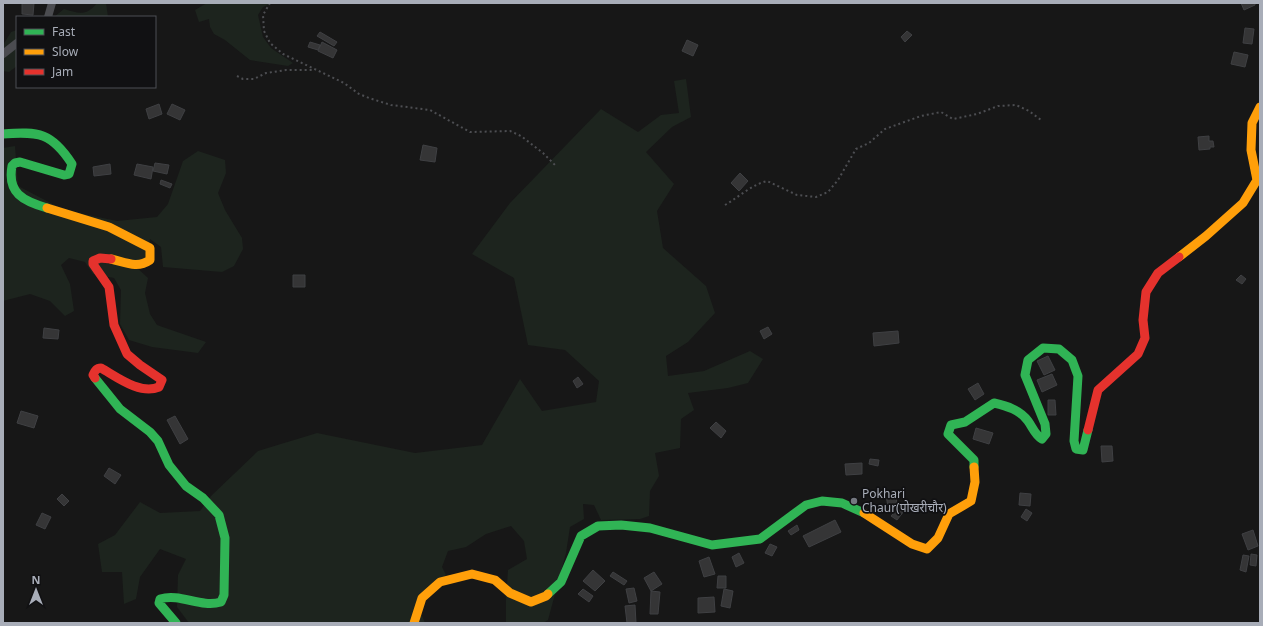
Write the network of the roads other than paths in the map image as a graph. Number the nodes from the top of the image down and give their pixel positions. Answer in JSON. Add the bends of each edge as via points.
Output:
{"nodes":[{"id":1,"x":52,"y":3,"type":"edge"},
{"id":2,"x":48,"y":16,"type":"edge"},
{"id":3,"x":16,"y":44,"type":"edge"},
{"id":4,"x":3,"y":54,"type":"edge"},
{"id":5,"x":1260,"y":107,"type":"edge"},
{"id":6,"x":3,"y":134,"type":"edge"},
{"id":7,"x":176,"y":623,"type":"edge"},
{"id":8,"x":414,"y":623,"type":"edge"}],
"edges":[{"from":1,"to":2,"type":"street"},
{"from":3,"to":4,"type":"street"},
{"from":5,"to":8,"type":"street","via":[[1252,123],[1251,150],[1257,180],[1244,203],[1158,273],[1146,292],[1143,320],[1145,338],[1141,349],[1098,390],[1083,450],[1076,449],[1074,441],[1078,376],[1072,360],[1059,348],[1043,348],[1028,360],[1025,375],[1045,424],[1046,434],[1042,439],[1037,437],[1027,420],[1011,406],[994,403],[965,422],[951,425],[948,434],[974,460],[975,482],[971,500],[949,514],[938,538],[927,549],[912,544],[863,512],[842,503],[822,501],[806,505],[760,539],[712,545],[650,528],[598,526],[581,536],[561,582],[546,596],[531,602],[510,593],[495,580],[472,574],[440,582],[422,598]]},
{"from":6,"to":7,"type":"street","via":[[27,132],[49,137],[59,145],[72,164],[69,174],[64,175],[20,162],[15,163],[12,166],[11,180],[18,195],[40,206],[109,227],[150,248],[150,260],[139,266],[107,258],[96,259],[93,264],[109,287],[114,325],[127,354],[160,378],[161,384],[148,390],[101,368],[97,368],[93,375],[120,409],[158,441],[169,465],[186,486],[203,498],[219,515],[225,538],[223,599],[213,605],[173,597],[160,599],[159,602]]}]}
